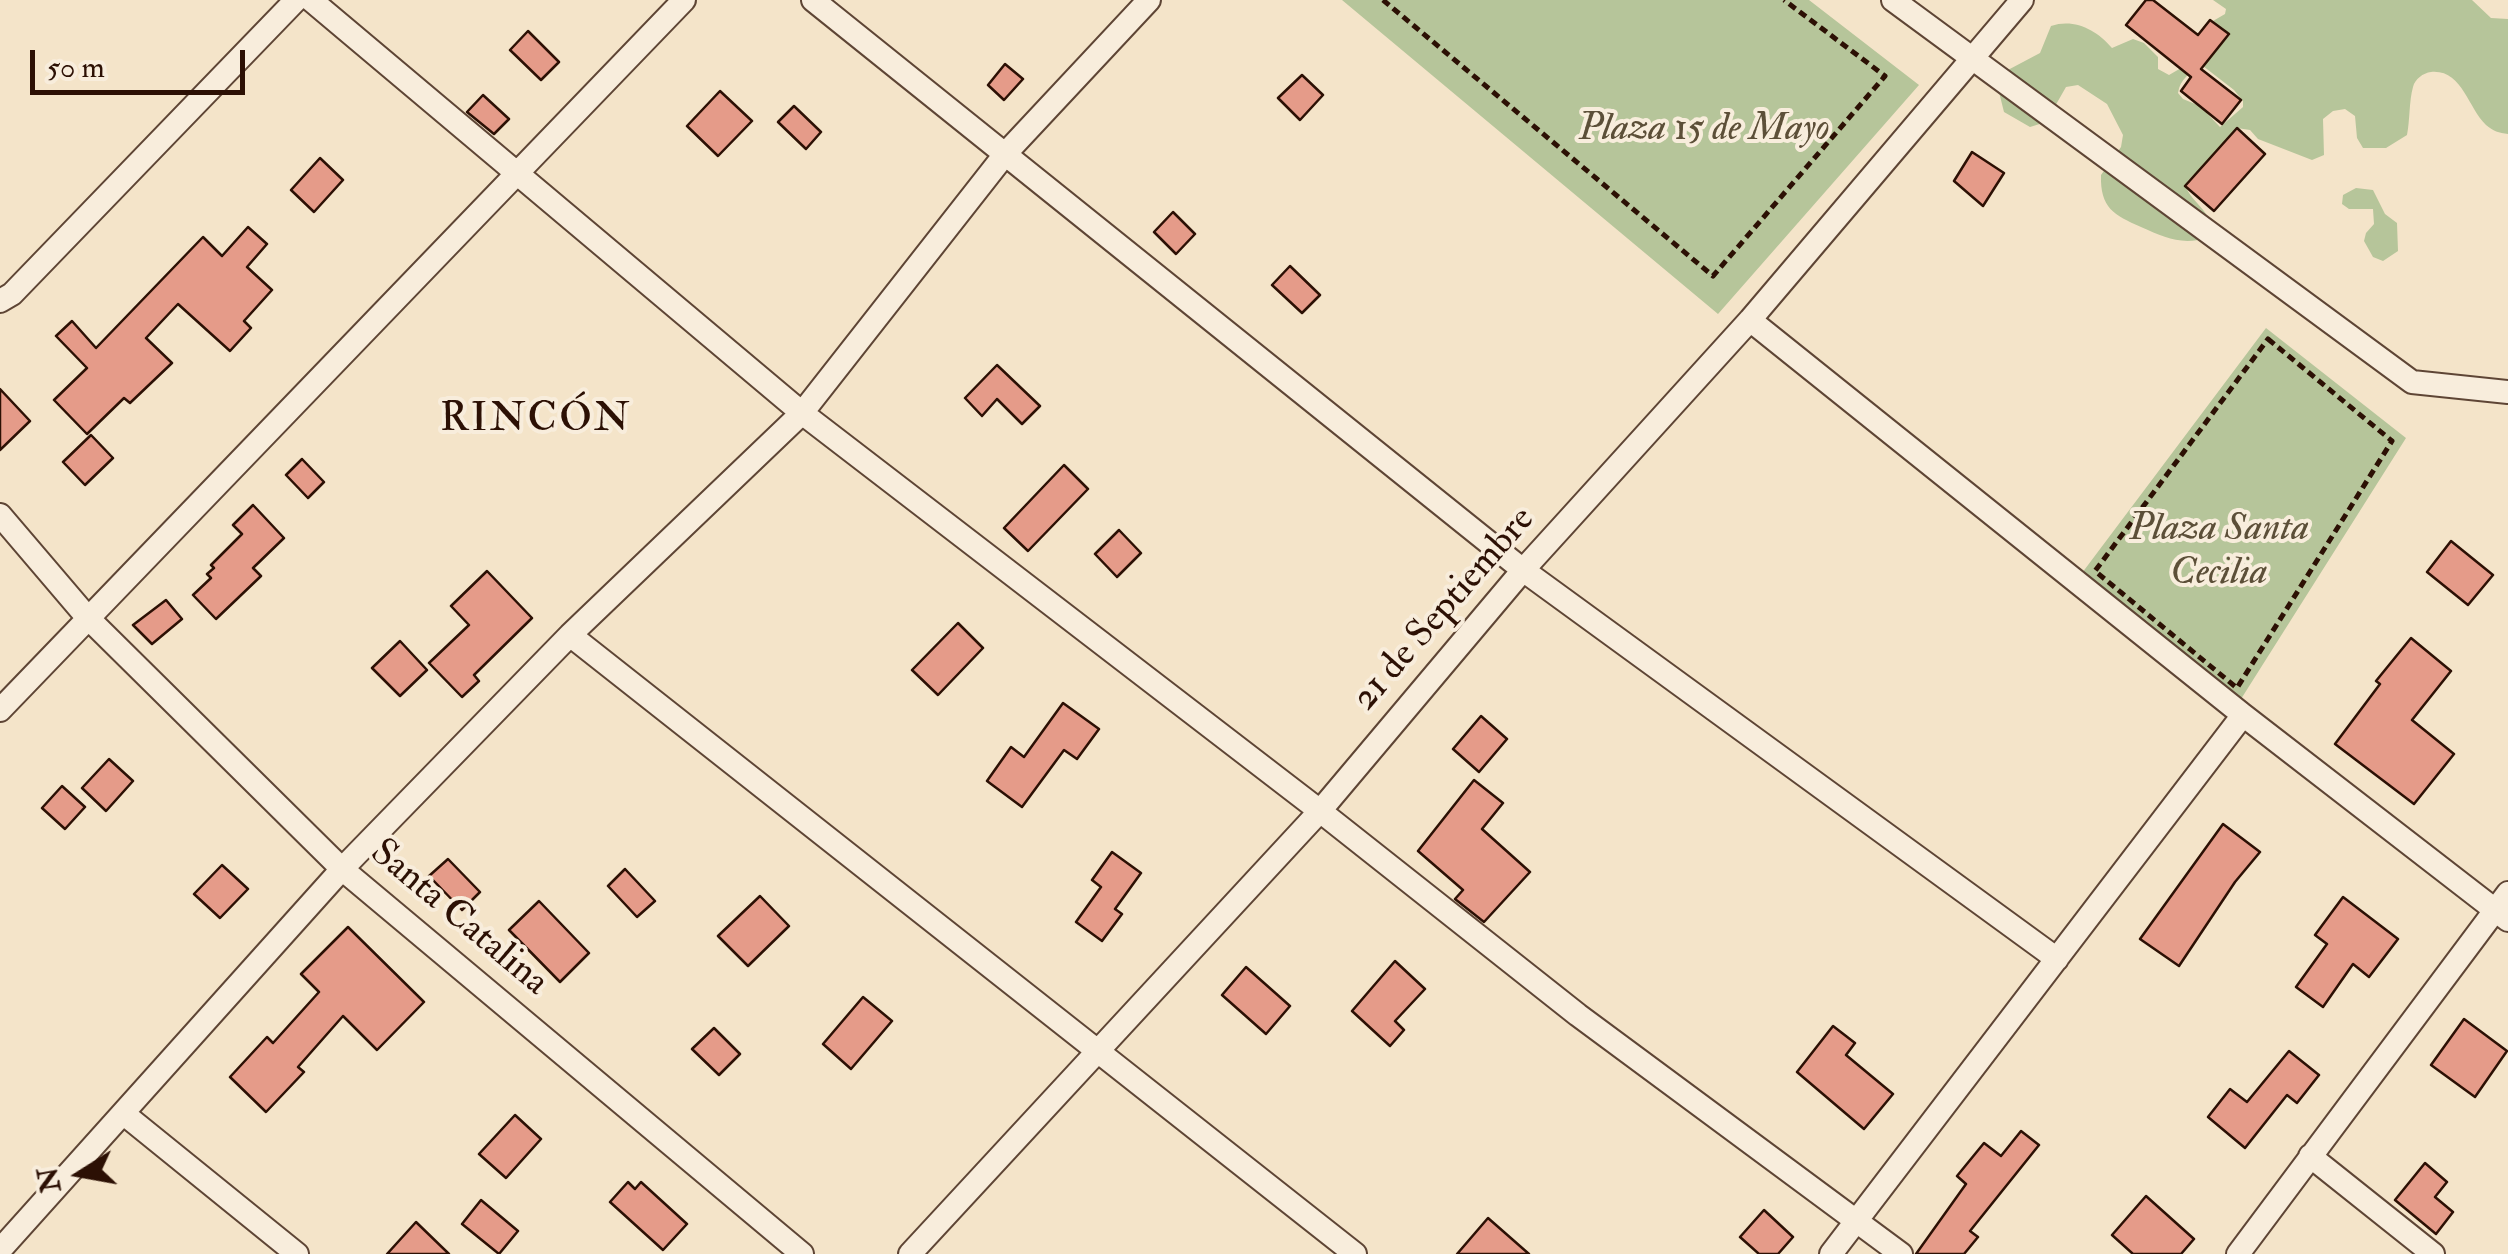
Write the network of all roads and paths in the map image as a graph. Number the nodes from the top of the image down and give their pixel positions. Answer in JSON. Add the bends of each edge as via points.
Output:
{"nodes":[{"id":1,"x":296,"y":0,"type":"edge"},
{"id":2,"x":311,"y":0,"type":"edge"},
{"id":3,"x":684,"y":0,"type":"edge"},
{"id":4,"x":814,"y":0,"type":"edge"},
{"id":5,"x":1150,"y":0,"type":"edge"},
{"id":6,"x":1383,"y":0,"type":"edge"},
{"id":7,"x":1784,"y":0,"type":"edge"},
{"id":8,"x":1893,"y":0,"type":"edge"},
{"id":9,"x":2022,"y":0,"type":"edge"},
{"id":10,"x":1970,"y":57,"type":"junction"},
{"id":11,"x":1006,"y":153,"type":"junction"},
{"id":12,"x":515,"y":174,"type":"junction"},
{"id":13,"x":0,"y":301,"type":"edge"},
{"id":14,"x":1750,"y":320,"type":"junction"},
{"id":15,"x":2508,"y":392,"type":"edge"},
{"id":16,"x":802,"y":413,"type":"junction"},
{"id":17,"x":0,"y":515,"type":"edge"},
{"id":18,"x":1523,"y":570,"type":"junction"},
{"id":19,"x":87,"y":617,"type":"junction"},
{"id":20,"x":570,"y":635,"type":"junction"},
{"id":21,"x":2237,"y":688,"type":"joint"},
{"id":22,"x":0,"y":710,"type":"edge"},
{"id":23,"x":2244,"y":715,"type":"junction"},
{"id":24,"x":1320,"y":811,"type":"junction"},
{"id":25,"x":342,"y":869,"type":"junction"},
{"id":26,"x":2503,"y":908,"type":"edge"},
{"id":27,"x":2057,"y":959,"type":"junction"},
{"id":28,"x":1098,"y":1052,"type":"junction"},
{"id":29,"x":124,"y":1114,"type":"junction"},
{"id":30,"x":2310,"y":1156,"type":"junction"},
{"id":31,"x":1856,"y":1221,"type":"junction"},
{"id":32,"x":0,"y":1250,"type":"edge"},
{"id":33,"x":297,"y":1254,"type":"edge"},
{"id":34,"x":802,"y":1254,"type":"edge"},
{"id":35,"x":910,"y":1254,"type":"edge"},
{"id":36,"x":1355,"y":1254,"type":"edge"},
{"id":37,"x":1831,"y":1254,"type":"edge"},
{"id":38,"x":1901,"y":1254,"type":"edge"},
{"id":39,"x":2238,"y":1254,"type":"edge"},
{"id":40,"x":2433,"y":1254,"type":"edge"}],
"edges":[{"from":1,"to":13,"type":"street"},
{"from":2,"to":12,"type":"street"},
{"from":3,"to":12,"type":"street"},
{"from":4,"to":11,"type":"street"},
{"from":5,"to":11,"type":"street"},
{"from":6,"to":7,"type":"path","via":[[1714,276],[1885,76]]},
{"from":8,"to":10,"type":"street"},
{"from":9,"to":10,"type":"street","name":"21 de Septiembre"},
{"from":10,"to":14,"type":"street","name":"21 de Septiembre"},
{"from":10,"to":15,"type":"street","via":[[2412,382]]},
{"from":11,"to":16,"type":"street"},
{"from":11,"to":18,"type":"street"},
{"from":12,"to":16,"type":"street"},
{"from":12,"to":19,"type":"street"},
{"from":14,"to":18,"type":"street","name":"21 de Septiembre"},
{"from":14,"to":23,"type":"street"},
{"from":16,"to":20,"type":"street"},
{"from":16,"to":24,"type":"street"},
{"from":17,"to":19,"type":"street","name":"Santa Catalina"},
{"from":18,"to":24,"type":"street","name":"21 de Septiembre"},
{"from":18,"to":27,"type":"street"},
{"from":19,"to":22,"type":"street"},
{"from":19,"to":25,"type":"street","name":"Santa Catalina"},
{"from":20,"to":25,"type":"street"},
{"from":20,"to":28,"type":"street"},
{"from":21,"to":21,"type":"path","via":[[2095,572],[2268,339],[2392,441]]},
{"from":23,"to":26,"type":"street"},
{"from":23,"to":27,"type":"street"},
{"from":24,"to":28,"type":"street","name":"21 de Septiembre"},
{"from":24,"to":31,"type":"street"},
{"from":25,"to":29,"type":"street"},
{"from":25,"to":34,"type":"street","name":"Santa Catalina"},
{"from":26,"to":30,"type":"street"},
{"from":27,"to":31,"type":"street"},
{"from":28,"to":35,"type":"street","name":"21 de Septiembre"},
{"from":28,"to":36,"type":"street"},
{"from":29,"to":32,"type":"street"},
{"from":29,"to":33,"type":"street"},
{"from":30,"to":39,"type":"street"},
{"from":30,"to":40,"type":"street"},
{"from":31,"to":37,"type":"street"},
{"from":31,"to":38,"type":"street"}]}
